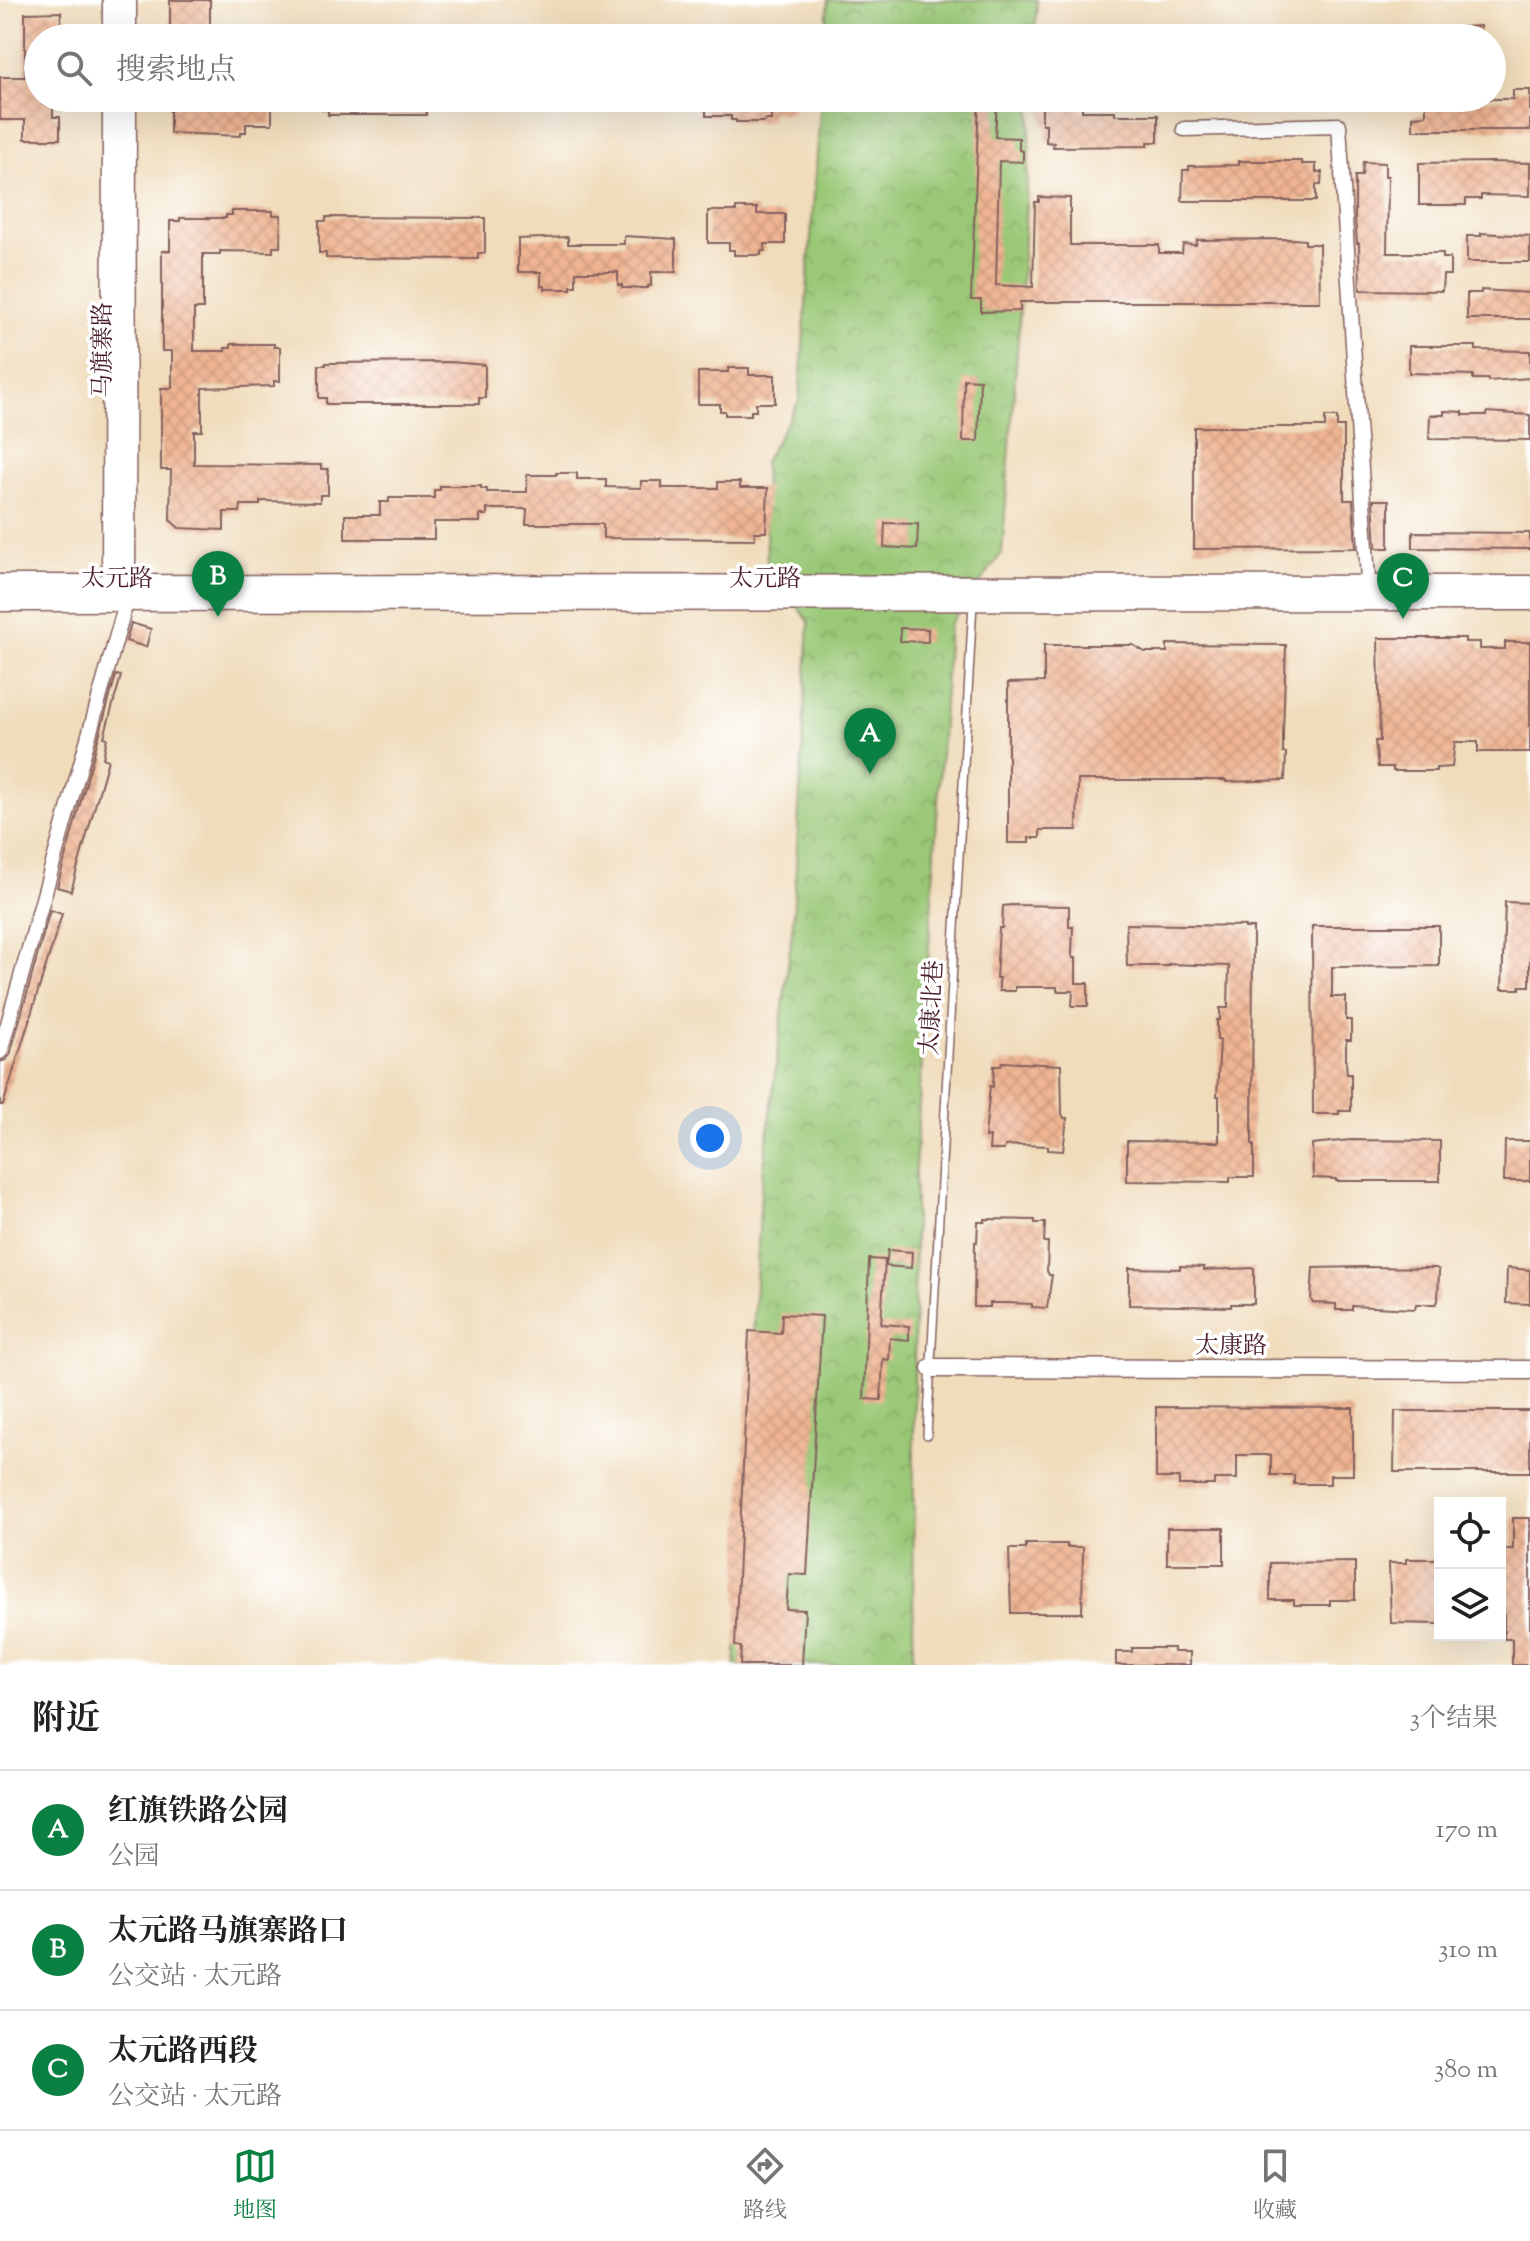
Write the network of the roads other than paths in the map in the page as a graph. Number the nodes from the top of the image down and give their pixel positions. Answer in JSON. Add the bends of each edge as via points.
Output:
{"nodes":[{"id":1,"x":112,"y":0,"type":"edge"},
{"id":2,"x":127,"y":0,"type":"edge"},
{"id":3,"x":112,"y":24,"type":"edge"},
{"id":4,"x":127,"y":24,"type":"edge"},
{"id":5,"x":112,"y":112,"type":"edge"},
{"id":6,"x":127,"y":112,"type":"edge"},
{"id":7,"x":1184,"y":129,"type":"dead end"},
{"id":8,"x":0,"y":584,"type":"edge"},
{"id":9,"x":1530,"y":585,"type":"edge"},
{"id":10,"x":1369,"y":592,"type":"junction"},
{"id":11,"x":118,"y":593,"type":"junction"},
{"id":12,"x":974,"y":593,"type":"junction"},
{"id":13,"x":1530,"y":601,"type":"edge"},
{"id":14,"x":0,"y":602,"type":"edge"},
{"id":15,"x":0,"y":1052,"type":"edge"},
{"id":16,"x":931,"y":1368,"type":"junction"},
{"id":17,"x":1530,"y":1370,"type":"edge"},
{"id":18,"x":927,"y":1435,"type":"dead end"}],
"edges":[{"from":1,"to":3,"type":"main road"},
{"from":2,"to":4,"type":"main road"},
{"from":5,"to":11,"type":"main road","name":"马旗寨路"},
{"from":6,"to":11,"type":"main road","name":"马旗寨路"},
{"from":7,"to":10,"type":"street","via":[[1339,125]]},
{"from":8,"to":11,"type":"main road","name":"太元路"},
{"from":9,"to":10,"type":"main road","name":"太元路"},
{"from":10,"to":12,"type":"main road","name":"太元路"},
{"from":10,"to":13,"type":"main road","name":"太元路"},
{"from":11,"to":12,"type":"main road","name":"太元路"},
{"from":11,"to":14,"type":"main road","name":"太元路"},
{"from":11,"to":15,"type":"street"},
{"from":12,"to":16,"type":"lane","name":"太康北巷"},
{"from":16,"to":17,"type":"main road","name":"太康路"},
{"from":16,"to":18,"type":"lane","name":"太康北巷"}]}
